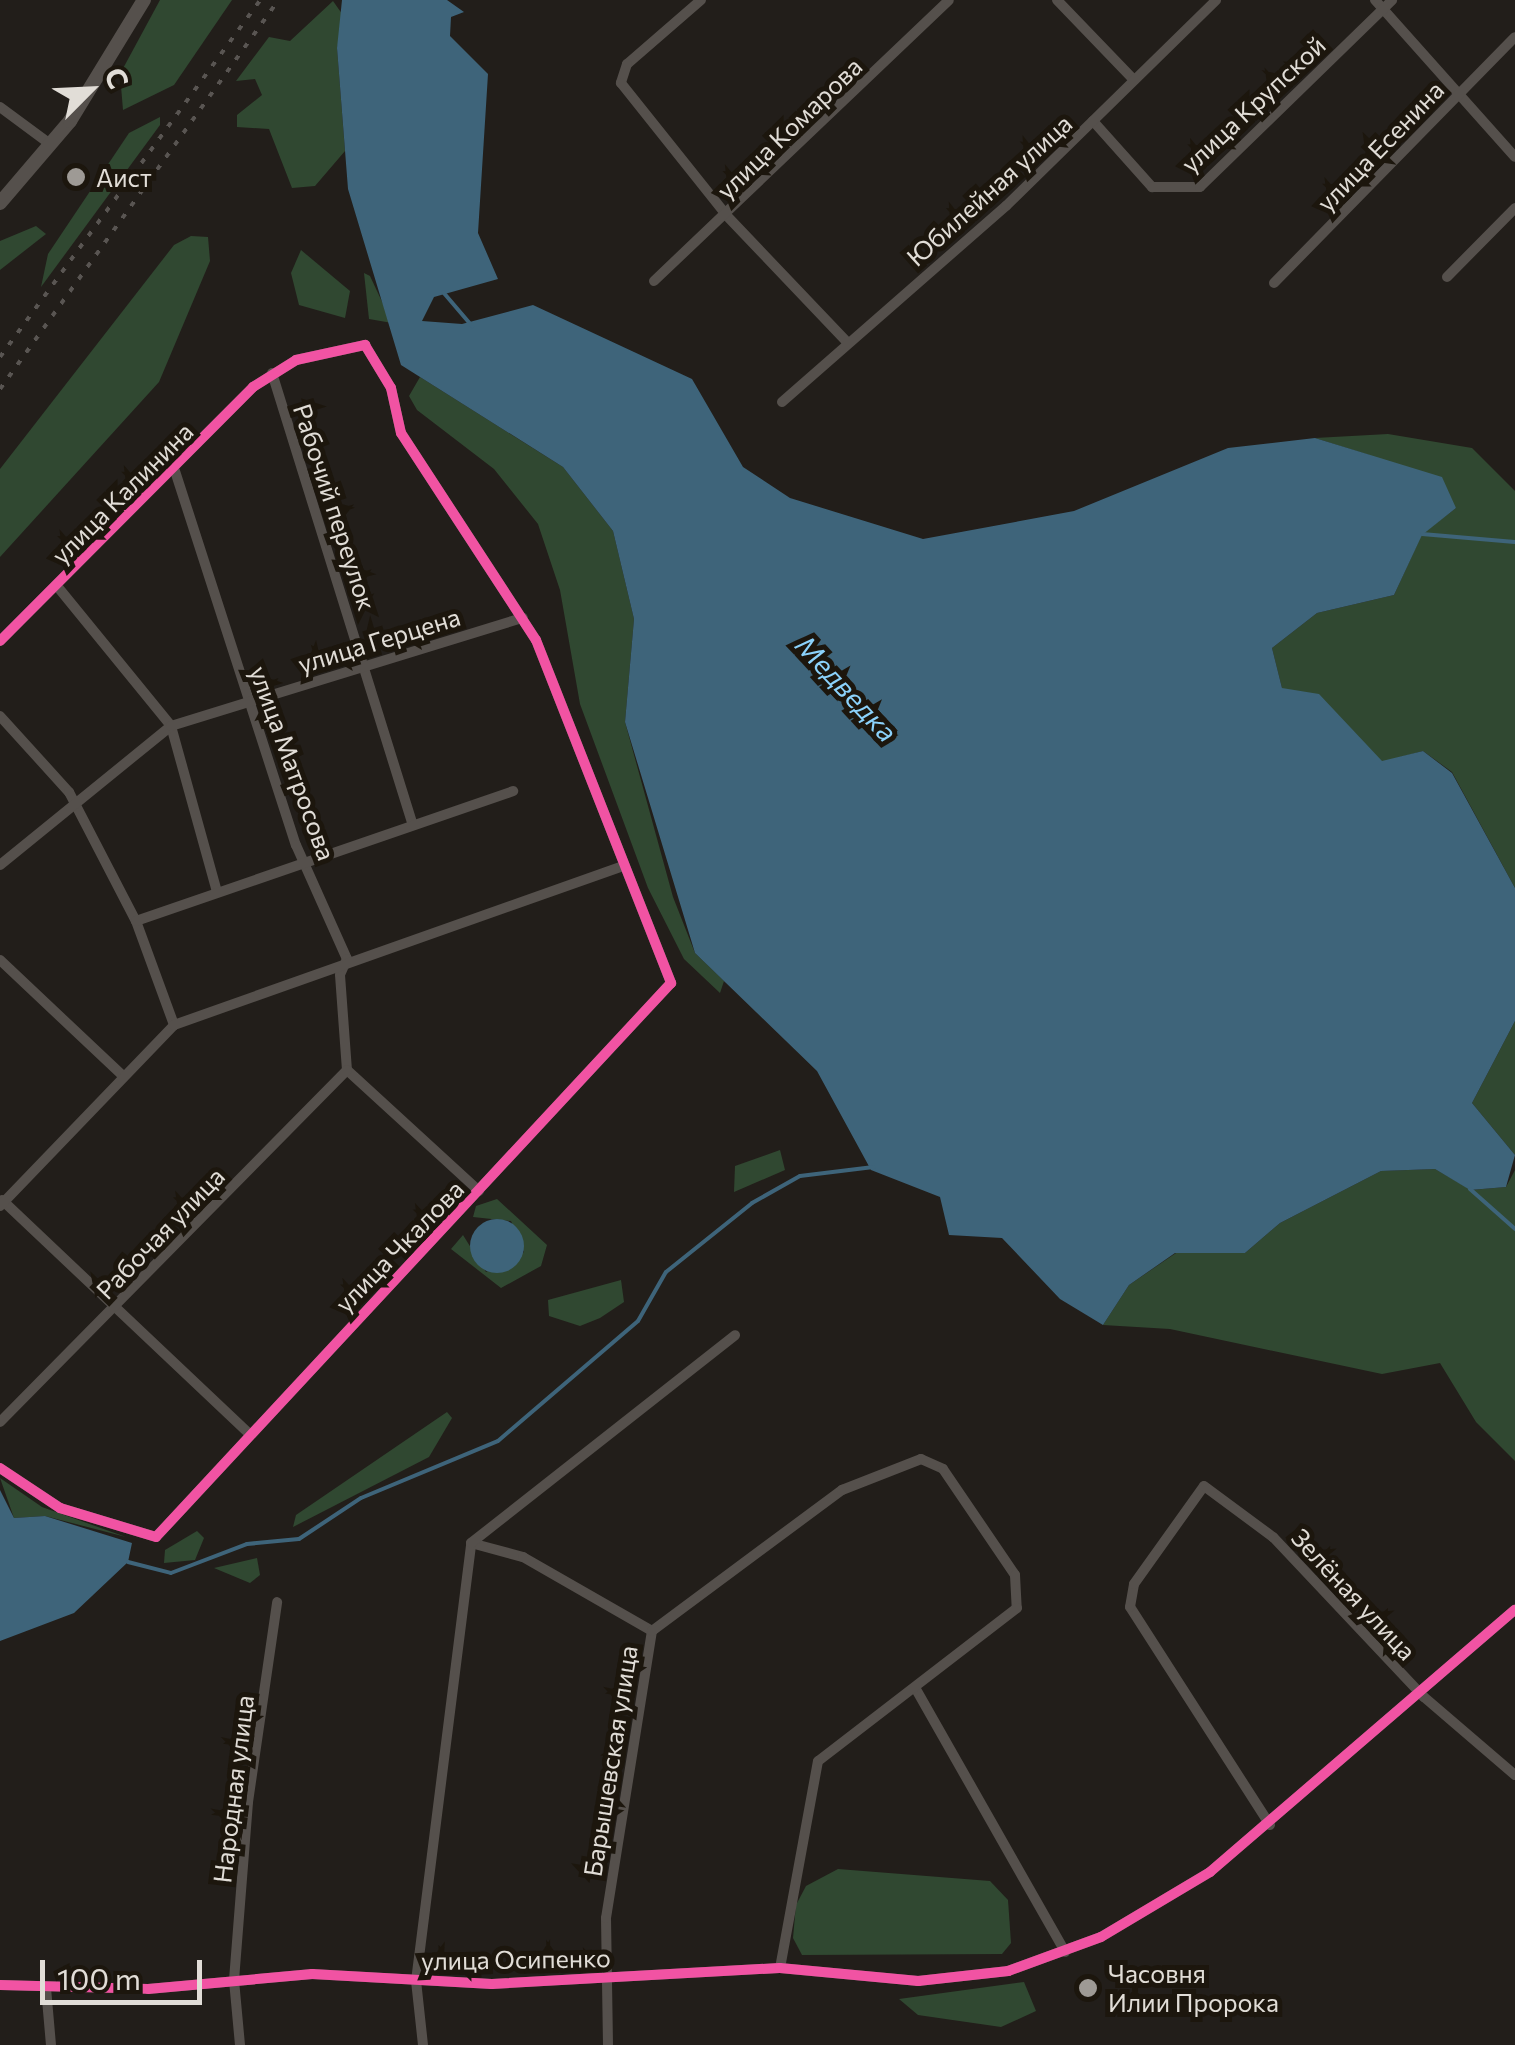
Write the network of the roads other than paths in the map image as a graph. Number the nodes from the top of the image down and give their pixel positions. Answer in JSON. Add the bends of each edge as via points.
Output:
{"nodes":[{"id":1,"x":144,"y":0,"type":"edge"},
{"id":2,"x":701,"y":0,"type":"edge"},
{"id":3,"x":949,"y":0,"type":"edge"},
{"id":4,"x":1057,"y":0,"type":"edge"},
{"id":5,"x":1216,"y":0,"type":"edge"},
{"id":6,"x":1383,"y":3,"type":"edge"},
{"id":7,"x":1515,"y":37,"type":"edge"},
{"id":8,"x":1134,"y":80,"type":"junction"},
{"id":9,"x":1459,"y":93,"type":"junction"},
{"id":10,"x":0,"y":107,"type":"edge"},
{"id":11,"x":1093,"y":122,"type":"junction"},
{"id":12,"x":50,"y":144,"type":"junction"},
{"id":13,"x":1515,"y":157,"type":"edge"},
{"id":14,"x":0,"y":204,"type":"edge"},
{"id":15,"x":1515,"y":208,"type":"edge"},
{"id":16,"x":727,"y":216,"type":"junction"},
{"id":17,"x":1447,"y":277,"type":"dead end"},
{"id":18,"x":654,"y":281,"type":"dead end"},
{"id":19,"x":1274,"y":283,"type":"dead end"},
{"id":20,"x":847,"y":342,"type":"junction"},
{"id":21,"x":272,"y":372,"type":"junction"},
{"id":22,"x":782,"y":402,"type":"dead end"},
{"id":23,"x":175,"y":471,"type":"junction"},
{"id":24,"x":57,"y":586,"type":"junction"},
{"id":25,"x":523,"y":618,"type":"junction"},
{"id":26,"x":0,"y":641,"type":"edge"},
{"id":27,"x":364,"y":666,"type":"junction"},
{"id":28,"x":248,"y":701,"type":"junction"},
{"id":29,"x":0,"y":716,"type":"edge"},
{"id":30,"x":171,"y":726,"type":"junction"},
{"id":31,"x":513,"y":791,"type":"dead end"},
{"id":32,"x":70,"y":799,"type":"junction"},
{"id":33,"x":413,"y":825,"type":"junction"},
{"id":34,"x":307,"y":863,"type":"junction"},
{"id":35,"x":0,"y":865,"type":"edge"},
{"id":36,"x":622,"y":866,"type":"junction"},
{"id":37,"x":217,"y":892,"type":"junction"},
{"id":38,"x":136,"y":921,"type":"junction"},
{"id":39,"x":0,"y":960,"type":"edge"},
{"id":40,"x":343,"y":967,"type":"junction"},
{"id":41,"x":174,"y":1025,"type":"junction"},
{"id":42,"x":347,"y":1070,"type":"junction"},
{"id":43,"x":123,"y":1076,"type":"junction"},
{"id":44,"x":479,"y":1191,"type":"junction"},
{"id":45,"x":2,"y":1202,"type":"edge"},
{"id":46,"x":116,"y":1306,"type":"junction"},
{"id":47,"x":735,"y":1336,"type":"dead end"},
{"id":48,"x":0,"y":1422,"type":"edge"},
{"id":49,"x":248,"y":1433,"type":"junction"},
{"id":50,"x":0,"y":1468,"type":"edge"},
{"id":51,"x":471,"y":1542,"type":"junction"},
{"id":52,"x":277,"y":1602,"type":"dead end"},
{"id":53,"x":1515,"y":1610,"type":"edge"},
{"id":54,"x":652,"y":1631,"type":"junction"},
{"id":55,"x":917,"y":1691,"type":"junction"},
{"id":56,"x":1424,"y":1696,"type":"junction"},
{"id":57,"x":1515,"y":1775,"type":"edge"},
{"id":58,"x":1270,"y":1825,"type":"junction"},
{"id":59,"x":1064,"y":1952,"type":"junction"},
{"id":60,"x":787,"y":1970,"type":"junction"},
{"id":61,"x":600,"y":1978,"type":"junction"},
{"id":62,"x":234,"y":1980,"type":"junction"},
{"id":63,"x":416,"y":1981,"type":"junction"},
{"id":64,"x":0,"y":1985,"type":"edge"},
{"id":65,"x":46,"y":1988,"type":"junction"},
{"id":66,"x":51,"y":2045,"type":"edge"},
{"id":67,"x":240,"y":2045,"type":"edge"},
{"id":68,"x":423,"y":2045,"type":"edge"},
{"id":69,"x":608,"y":2045,"type":"edge"}],
"edges":[{"from":1,"to":12,"type":"street"},
{"from":2,"to":16,"type":"street","via":[[627,64],[627,94]]},
{"from":3,"to":16,"type":"street","name":"улица Комарова"},
{"from":4,"to":8,"type":"street"},
{"from":5,"to":8,"type":"street","name":"Юбилейная улица"},
{"from":6,"to":9,"type":"street"},
{"from":6,"to":11,"type":"street","name":"улица Крупской","via":[[1200,188],[1152,187]]},
{"from":7,"to":9,"type":"street","name":"улица Есенина"},
{"from":8,"to":11,"type":"street","name":"Юбилейная улица"},
{"from":9,"to":13,"type":"street"},
{"from":9,"to":19,"type":"street","name":"улица Есенина"},
{"from":10,"to":12,"type":"street"},
{"from":11,"to":20,"type":"street","name":"Юбилейная улица"},
{"from":12,"to":14,"type":"street"},
{"from":15,"to":17,"type":"street"},
{"from":16,"to":18,"type":"street","name":"улица Комарова"},
{"from":16,"to":20,"type":"street"},
{"from":20,"to":22,"type":"street","name":"Юбилейная улица"},
{"from":21,"to":23,"type":"street","name":"улица Калинина"},
{"from":21,"to":25,"type":"street","via":[[365,345],[391,388],[402,434]]},
{"from":21,"to":27,"type":"street","name":"Рабочий переулок"},
{"from":23,"to":24,"type":"street","name":"улица Калинина"},
{"from":23,"to":28,"type":"street","name":"улица Матросова"},
{"from":24,"to":26,"type":"street","name":"улица Калинина"},
{"from":24,"to":30,"type":"street"},
{"from":25,"to":27,"type":"street","name":"улица Герцена"},
{"from":25,"to":36,"type":"street"},
{"from":27,"to":28,"type":"street","name":"улица Герцена"},
{"from":27,"to":33,"type":"street","name":"Рабочий переулок"},
{"from":28,"to":30,"type":"street","name":"улица Герцена"},
{"from":28,"to":34,"type":"street","name":"улица Матросова"},
{"from":29,"to":32,"type":"street"},
{"from":30,"to":32,"type":"street","name":"улица Герцена"},
{"from":30,"to":37,"type":"street"},
{"from":31,"to":33,"type":"street"},
{"from":32,"to":35,"type":"street","name":"улица Герцена"},
{"from":32,"to":38,"type":"street"},
{"from":33,"to":34,"type":"street"},
{"from":34,"to":37,"type":"street"},
{"from":34,"to":40,"type":"street","name":"улица Матросова"},
{"from":36,"to":40,"type":"street"},
{"from":36,"to":44,"type":"street","name":"улица Чкалова","via":[[671,983]]},
{"from":37,"to":38,"type":"street"},
{"from":38,"to":41,"type":"street"},
{"from":39,"to":43,"type":"street"},
{"from":40,"to":41,"type":"street"},
{"from":40,"to":42,"type":"street","name":"улица Матросова"},
{"from":41,"to":43,"type":"street"},
{"from":42,"to":44,"type":"street"},
{"from":42,"to":46,"type":"street","name":"Рабочая улица"},
{"from":43,"to":45,"type":"street"},
{"from":44,"to":49,"type":"street","name":"улица Чкалова"},
{"from":45,"to":46,"type":"street"},
{"from":46,"to":48,"type":"street","name":"Рабочая улица"},
{"from":46,"to":49,"type":"street"},
{"from":47,"to":51,"type":"street"},
{"from":49,"to":50,"type":"street","name":"улица Чкалова","via":[[156,1537],[60,1508]]},
{"from":51,"to":54,"type":"street","via":[[523,1557]]},
{"from":51,"to":63,"type":"street"},
{"from":52,"to":62,"type":"street","name":"Народная улица"},
{"from":53,"to":56,"type":"street","name":"улица Осипенко"},
{"from":54,"to":55,"type":"street","name":"Барышевская улица","via":[[842,1490],[921,1458],[943,1469],[1020,1591],[1017,1608]]},
{"from":54,"to":61,"type":"street","name":"Барышевская улица"},
{"from":55,"to":59,"type":"street"},
{"from":55,"to":60,"type":"street","via":[[818,1761]]},
{"from":56,"to":57,"type":"street","name":"Зелёная улица"},
{"from":56,"to":58,"type":"street","name":"улица Осипенко"},
{"from":56,"to":58,"type":"street","name":"Зелёная улица","via":[[1273,1537],[1204,1486],[1134,1584],[1130,1608]]},
{"from":58,"to":59,"type":"street","name":"улица Осипенко","via":[[1186,1887]]},
{"from":59,"to":60,"type":"street","name":"улица Осипенко","via":[[948,1980]]},
{"from":60,"to":61,"type":"street","name":"улица Осипенко"},
{"from":61,"to":63,"type":"street","name":"улица Осипенко"},
{"from":61,"to":69,"type":"street","name":"Барышевская улица"},
{"from":62,"to":63,"type":"street","name":"улица Осипенко"},
{"from":62,"to":65,"type":"street","name":"улица Осипенко"},
{"from":62,"to":67,"type":"street","name":"Народная улица"},
{"from":63,"to":68,"type":"street"},
{"from":64,"to":65,"type":"street","name":"улица Осипенко"},
{"from":65,"to":66,"type":"street"}]}
